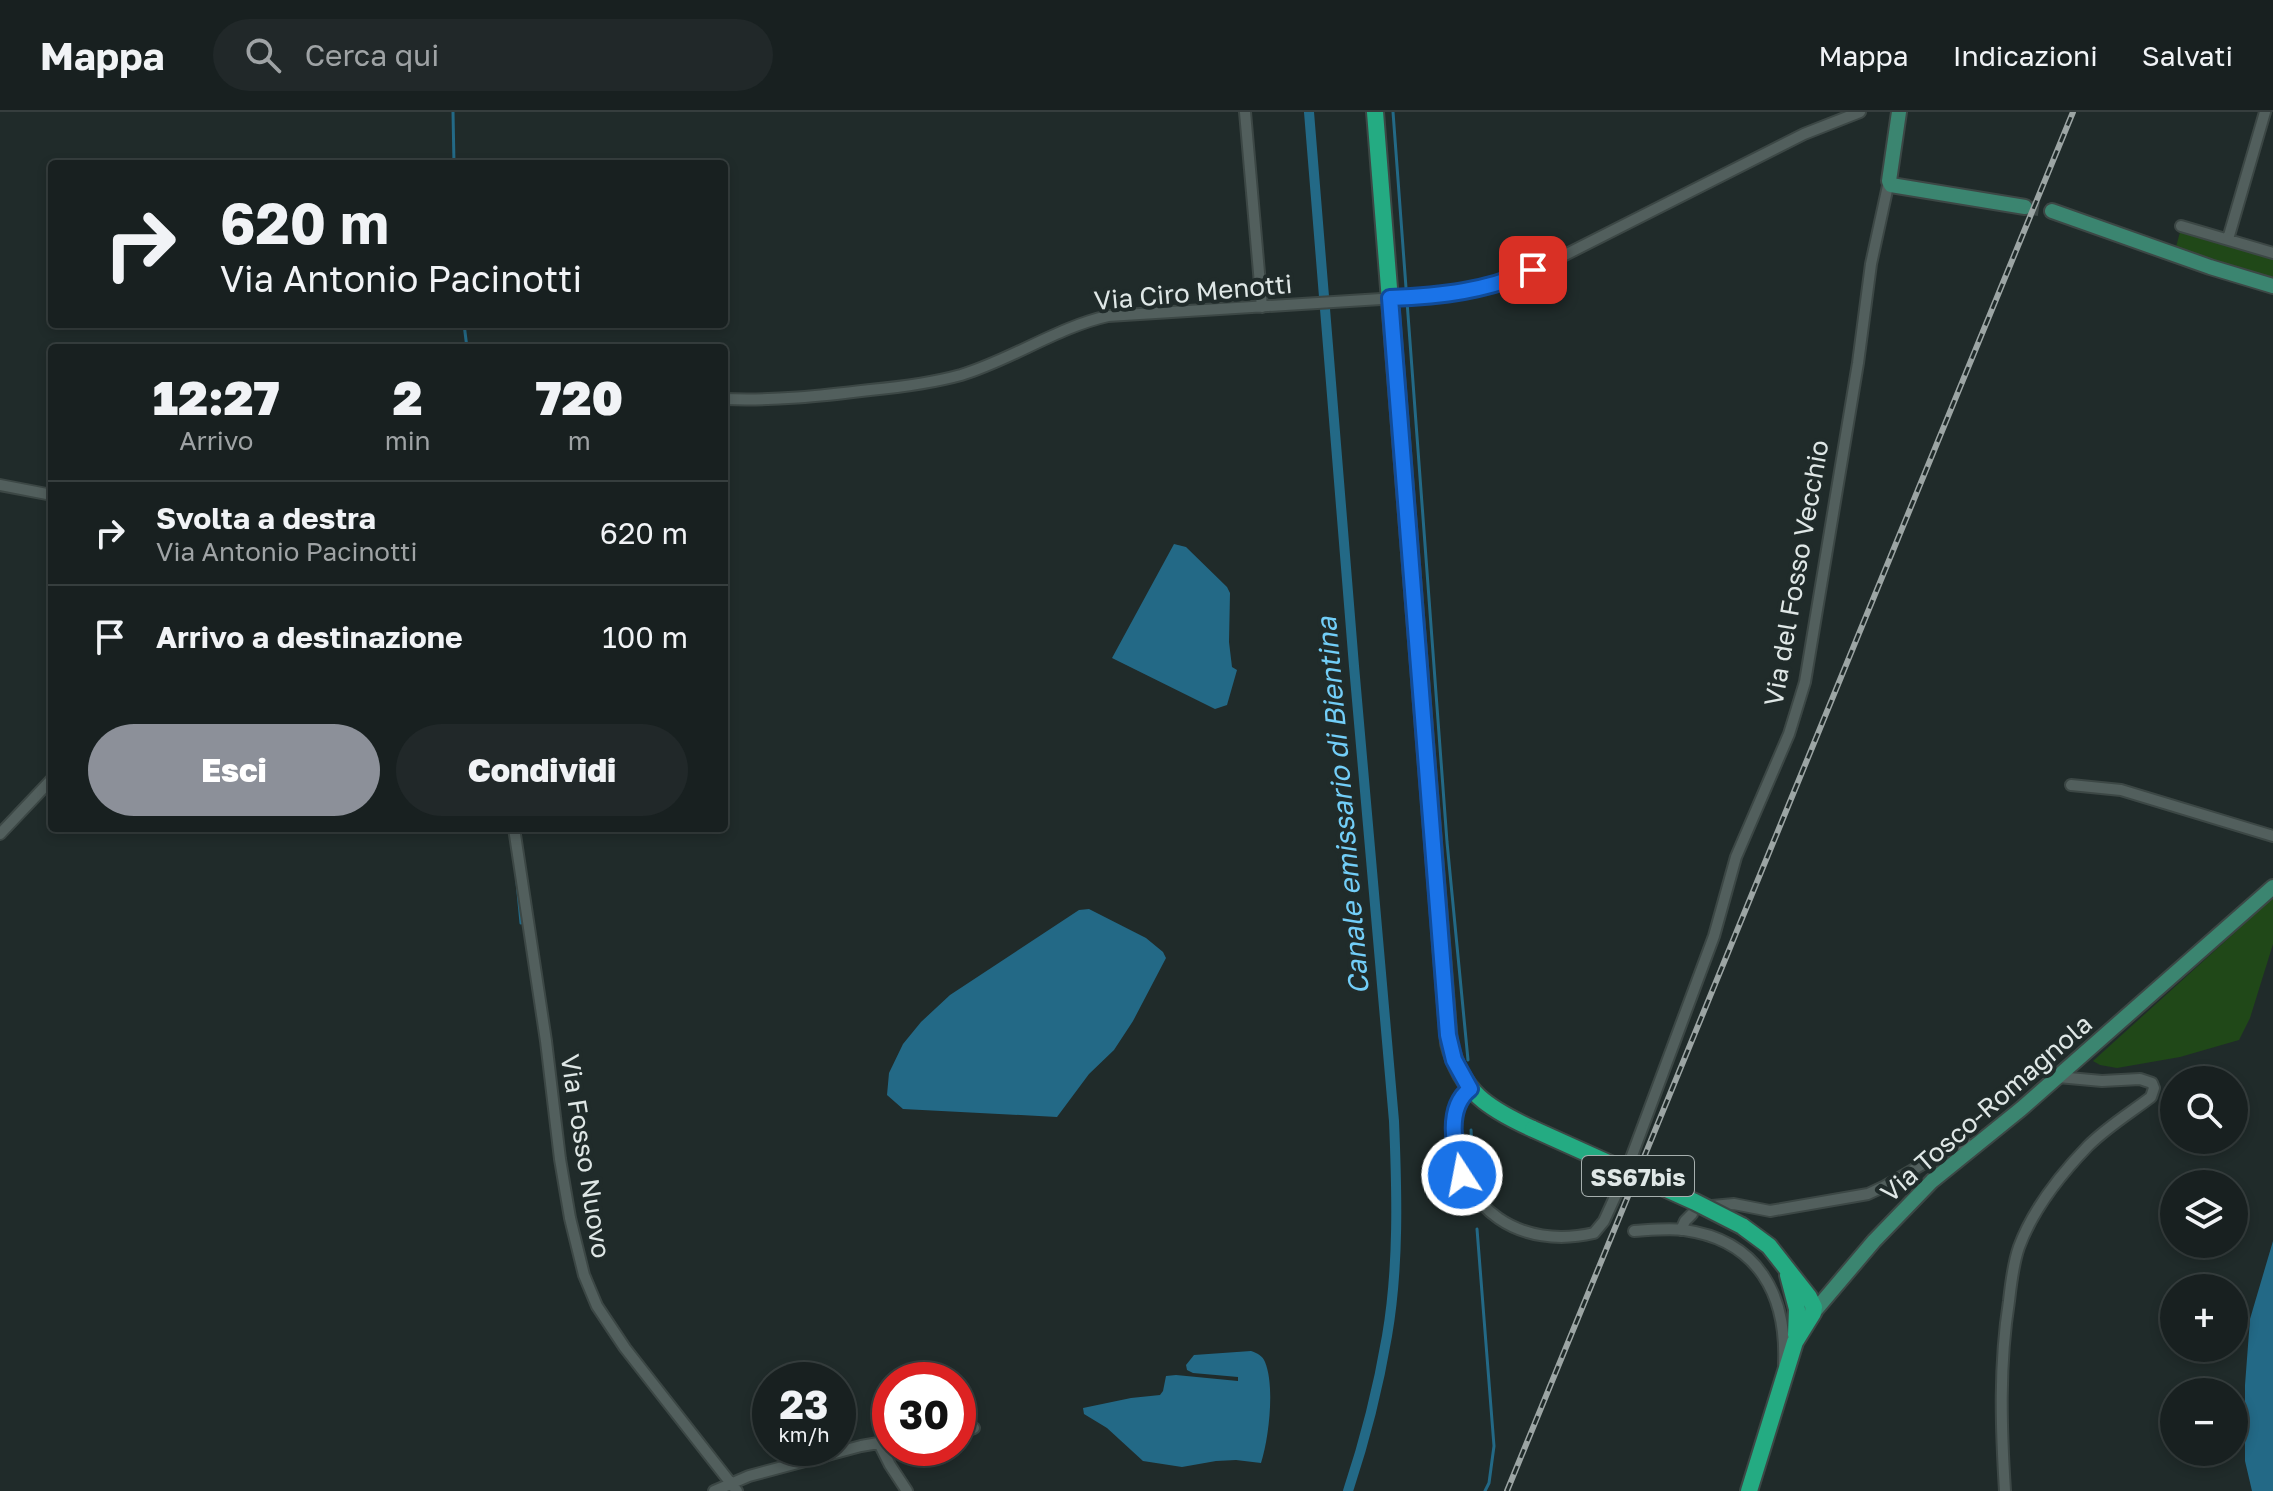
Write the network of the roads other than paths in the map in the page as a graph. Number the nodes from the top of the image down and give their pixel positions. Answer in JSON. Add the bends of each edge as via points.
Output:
{"nodes":[{"id":1,"x":1245,"y":112,"type":"edge"},
{"id":2,"x":1375,"y":112,"type":"edge"},
{"id":3,"x":1860,"y":112,"type":"edge"},
{"id":4,"x":1899,"y":112,"type":"edge"},
{"id":5,"x":2265,"y":112,"type":"edge"},
{"id":6,"x":1889,"y":181,"type":"junction"},
{"id":7,"x":2025,"y":207,"type":"tunnel mouth"},
{"id":8,"x":2052,"y":211,"type":"tunnel mouth"},
{"id":9,"x":2181,"y":226,"type":"dead end"},
{"id":10,"x":2228,"y":239,"type":"junction"},
{"id":11,"x":2273,"y":253,"type":"edge"},
{"id":12,"x":2273,"y":286,"type":"edge"},
{"id":13,"x":1402,"y":298,"type":"junction"},
{"id":14,"x":1262,"y":307,"type":"junction"},
{"id":15,"x":728,"y":399,"type":"edge"},
{"id":16,"x":0,"y":485,"type":"edge"},
{"id":17,"x":48,"y":494,"type":"edge"},
{"id":18,"x":48,"y":783,"type":"edge"},
{"id":19,"x":2071,"y":785,"type":"dead end"},
{"id":20,"x":515,"y":832,"type":"edge"},
{"id":21,"x":0,"y":834,"type":"edge"},
{"id":22,"x":2273,"y":836,"type":"edge"},
{"id":23,"x":2273,"y":887,"type":"edge"},
{"id":24,"x":2058,"y":1077,"type":"junction"},
{"id":25,"x":1470,"y":1089,"type":"junction"},
{"id":26,"x":1973,"y":1148,"type":"junction"},
{"id":27,"x":1630,"y":1161,"type":"dead end"},
{"id":28,"x":1624,"y":1177,"type":"dead end"},
{"id":29,"x":1712,"y":1206,"type":"dead end"},
{"id":30,"x":1692,"y":1214,"type":"dead end"},
{"id":31,"x":1681,"y":1230,"type":"junction"},
{"id":32,"x":1634,"y":1231,"type":"dead end"},
{"id":33,"x":1796,"y":1287,"type":"junction"},
{"id":34,"x":1834,"y":1287,"type":"junction"},
{"id":35,"x":1813,"y":1313,"type":"junction"},
{"id":36,"x":1795,"y":1342,"type":"junction"},
{"id":37,"x":1783,"y":1378,"type":"junction"},
{"id":38,"x":872,"y":1445,"type":"edge"},
{"id":39,"x":891,"y":1466,"type":"edge"},
{"id":40,"x":734,"y":1487,"type":"edge"},
{"id":41,"x":714,"y":1491,"type":"edge"},
{"id":42,"x":907,"y":1491,"type":"edge"},
{"id":43,"x":1749,"y":1491,"type":"edge"},
{"id":44,"x":2005,"y":1491,"type":"edge"}],
"edges":[{"from":1,"to":14,"type":"street"},
{"from":2,"to":13,"type":"main road","number":"SS67bis"},
{"from":3,"to":13,"type":"street","name":"Via Ciro Menotti","via":[[1516,277],[1480,289]]},
{"from":4,"to":6,"type":"main road","name":"Via del Fosso Vecchio"},
{"from":5,"to":10,"type":"street"},
{"from":6,"to":7,"type":"main road","via":[[1900,188]]},
{"from":6,"to":27,"type":"street","name":"Via del Fosso Vecchio","via":[[1802,694],[1736,857],[1714,936]]},
{"from":8,"to":12,"type":"main road"},
{"from":9,"to":10,"type":"street"},
{"from":10,"to":11,"type":"street"},
{"from":13,"to":14,"type":"street","name":"Via Ciro Menotti"},
{"from":13,"to":25,"type":"main road","number":"SS67bis","via":[[1448,1035]]},
{"from":14,"to":15,"type":"street","name":"Via Ciro Menotti","via":[[1099,318],[987,366],[902,387],[809,398]]},
{"from":16,"to":17,"type":"street"},
{"from":18,"to":21,"type":"street"},
{"from":19,"to":22,"type":"street","via":[[2121,790]]},
{"from":20,"to":40,"type":"street","name":"Via Fosso Nuovo","via":[[560,1159],[584,1275],[625,1348]]},
{"from":23,"to":24,"type":"main road","name":"Via Tosco-Romagnola"},
{"from":24,"to":26,"type":"main road","name":"Via Tosco-Romagnola"},
{"from":24,"to":44,"type":"street","via":[[2145,1080],[2154,1086],[2151,1097],[2104,1131],[2071,1164],[2042,1203],[2019,1248],[2002,1355]]},
{"from":25,"to":28,"type":"street","via":[[1458,1104],[1456,1155],[1462,1175],[1495,1217],[1518,1230],[1546,1236],[1594,1233]]},
{"from":25,"to":33,"type":"main road","number":"SS67bis","bridge":true,"via":[[1500,1113],[1742,1226],[1764,1240]]},
{"from":26,"to":29,"type":"street","via":[[1965,1143],[1954,1146],[1879,1190],[1859,1196],[1770,1211]]},
{"from":26,"to":34,"type":"main road","name":"Via Tosco-Romagnola","via":[[1920,1192]]},
{"from":30,"to":31,"type":"street"},
{"from":31,"to":32,"type":"street"},
{"from":31,"to":37,"type":"street","via":[[1722,1241],[1768,1281],[1782,1319]]},
{"from":33,"to":34,"type":"main road"},
{"from":33,"to":35,"type":"main road","number":"SS67bis","via":[[1813,1303]]},
{"from":33,"to":36,"type":"main road","number":"SS67bis"},
{"from":34,"to":35,"type":"main road","name":"Via Tosco-Romagnola"},
{"from":35,"to":36,"type":"main road","name":"Via Tosco-Romagnola"},
{"from":36,"to":37,"type":"main road","name":"Via Tosco-Romagnola"},
{"from":37,"to":43,"type":"main road","name":"Via Tosco-Romagnola"},
{"from":38,"to":40,"type":"street","via":[[749,1476]]},
{"from":39,"to":42,"type":"street"},
{"from":40,"to":41,"type":"street"}]}
